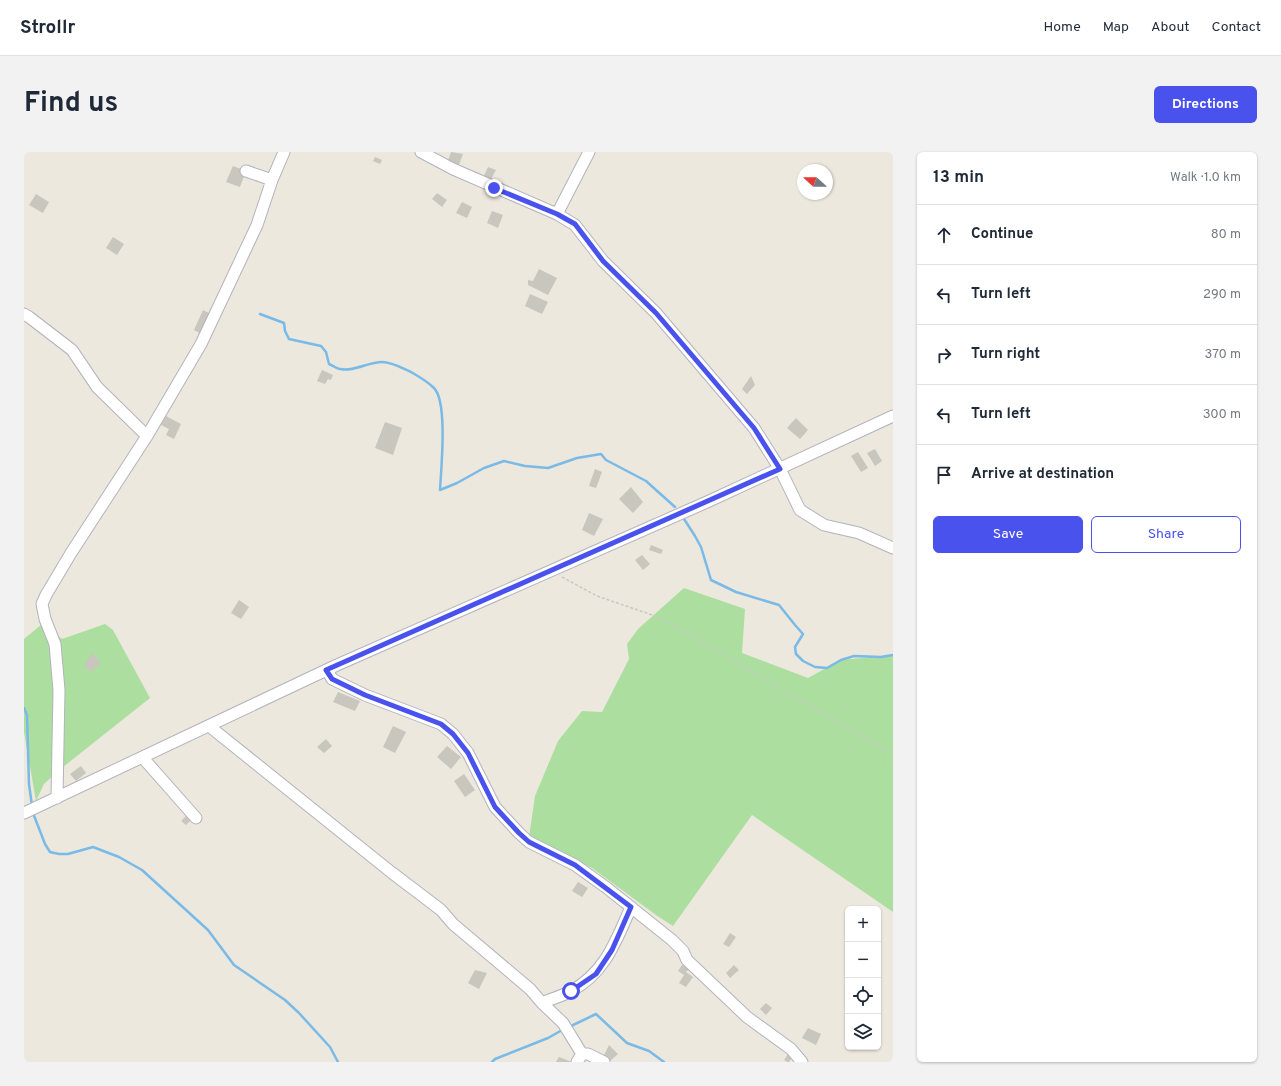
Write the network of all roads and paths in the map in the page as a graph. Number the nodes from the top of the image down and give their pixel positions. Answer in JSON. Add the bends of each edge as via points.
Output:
{"nodes":[{"id":1,"x":284,"y":152,"type":"edge"},
{"id":2,"x":421,"y":152,"type":"edge"},
{"id":3,"x":589,"y":152,"type":"edge"},
{"id":4,"x":246,"y":171,"type":"dead end"},
{"id":5,"x":272,"y":180,"type":"junction"},
{"id":6,"x":557,"y":214,"type":"junction"},
{"id":7,"x":24,"y":314,"type":"edge"},
{"id":8,"x":893,"y":416,"type":"edge"},
{"id":9,"x":147,"y":436,"type":"junction"},
{"id":10,"x":780,"y":469,"type":"junction"},
{"id":11,"x":893,"y":548,"type":"edge"},
{"id":12,"x":557,"y":568,"type":"junction"},
{"id":13,"x":326,"y":670,"type":"junction"},
{"id":14,"x":209,"y":726,"type":"junction"},
{"id":15,"x":893,"y":754,"type":"edge"},
{"id":16,"x":143,"y":758,"type":"junction"},
{"id":17,"x":57,"y":798,"type":"junction"},
{"id":18,"x":24,"y":813,"type":"edge"},
{"id":19,"x":196,"y":818,"type":"dead end"},
{"id":20,"x":631,"y":907,"type":"junction"},
{"id":21,"x":542,"y":1003,"type":"junction"},
{"id":22,"x":579,"y":1058,"type":"edge"},
{"id":23,"x":604,"y":1062,"type":"edge"},
{"id":24,"x":802,"y":1062,"type":"edge"}],
"edges":[{"from":1,"to":5,"type":"street"},
{"from":2,"to":6,"type":"street","via":[[452,169]]},
{"from":3,"to":6,"type":"street"},
{"from":4,"to":5,"type":"street"},
{"from":5,"to":9,"type":"street","via":[[257,224],[203,340]]},
{"from":6,"to":10,"type":"street","via":[[575,224],[603,261],[656,313],[754,428]]},
{"from":7,"to":9,"type":"street","via":[[72,350],[97,387]]},
{"from":8,"to":10,"type":"street"},
{"from":9,"to":17,"type":"street","via":[[42,604],[55,644],[59,690]]},
{"from":10,"to":11,"type":"street","via":[[800,510],[824,524],[859,533]]},
{"from":10,"to":12,"type":"street"},
{"from":12,"to":13,"type":"street"},
{"from":12,"to":15,"type":"path","via":[[562,577],[597,596],[658,616]]},
{"from":13,"to":14,"type":"street"},
{"from":13,"to":20,"type":"street","via":[[332,679],[365,695],[441,724],[468,753],[495,807],[519,833],[529,842],[575,865]]},
{"from":14,"to":16,"type":"street"},
{"from":14,"to":21,"type":"street","via":[[441,910],[453,924],[530,989]]},
{"from":16,"to":17,"type":"street"},
{"from":16,"to":19,"type":"street"},
{"from":17,"to":18,"type":"street"},
{"from":20,"to":21,"type":"street","via":[[612,950],[596,974],[571,991]]},
{"from":20,"to":24,"type":"street","via":[[672,940],[688,960],[747,1017],[791,1048]]},
{"from":21,"to":22,"type":"street","via":[[565,1027]]},
{"from":22,"to":23,"type":"street","via":[[588,1054]]}]}
